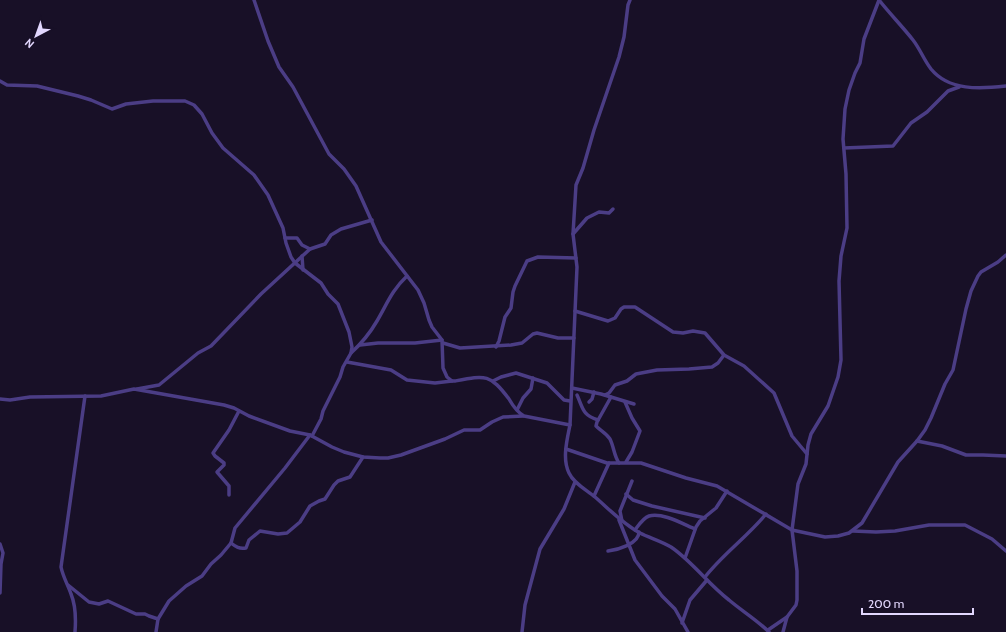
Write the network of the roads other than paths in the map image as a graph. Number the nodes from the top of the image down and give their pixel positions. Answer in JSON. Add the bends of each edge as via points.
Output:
{"nodes":[{"id":1,"x":254,"y":0,"type":"edge"},
{"id":2,"x":630,"y":0,"type":"edge"},
{"id":3,"x":879,"y":0,"type":"edge"},
{"id":4,"x":0,"y":81,"type":"edge"},
{"id":5,"x":961,"y":86,"type":"junction"},
{"id":6,"x":1006,"y":86,"type":"edge"},
{"id":7,"x":844,"y":148,"type":"junction"},
{"id":8,"x":613,"y":209,"type":"dead end"},
{"id":9,"x":372,"y":220,"type":"junction"},
{"id":10,"x":574,"y":234,"type":"junction"},
{"id":11,"x":285,"y":238,"type":"junction"},
{"id":12,"x":310,"y":249,"type":"junction"},
{"id":13,"x":1006,"y":255,"type":"edge"},
{"id":14,"x":302,"y":256,"type":"junction"},
{"id":15,"x":576,"y":258,"type":"junction"},
{"id":16,"x":295,"y":263,"type":"junction"},
{"id":17,"x":303,"y":270,"type":"junction"},
{"id":18,"x":407,"y":276,"type":"junction"},
{"id":19,"x":575,"y":311,"type":"junction"},
{"id":20,"x":574,"y":338,"type":"junction"},
{"id":21,"x":442,"y":342,"type":"junction"},
{"id":22,"x":360,"y":345,"type":"junction"},
{"id":23,"x":496,"y":347,"type":"junction"},
{"id":24,"x":352,"y":353,"type":"junction"},
{"id":25,"x":724,"y":355,"type":"junction"},
{"id":26,"x":347,"y":362,"type":"junction"},
{"id":27,"x":533,"y":378,"type":"junction"},
{"id":28,"x":452,"y":381,"type":"junction"},
{"id":29,"x":494,"y":381,"type":"junction"},
{"id":30,"x":572,"y":388,"type":"junction"},
{"id":31,"x":134,"y":389,"type":"junction"},
{"id":32,"x":582,"y":390,"type":"junction"},
{"id":33,"x":594,"y":392,"type":"junction"},
{"id":34,"x":577,"y":394,"type":"junction"},
{"id":35,"x":605,"y":395,"type":"junction"},
{"id":36,"x":85,"y":396,"type":"junction"},
{"id":37,"x":611,"y":398,"type":"junction"},
{"id":38,"x":0,"y":400,"type":"edge"},
{"id":39,"x":570,"y":400,"type":"junction"},
{"id":40,"x":589,"y":402,"type":"dead end"},
{"id":41,"x":625,"y":402,"type":"junction"},
{"id":42,"x":634,"y":404,"type":"dead end"},
{"id":43,"x":517,"y":410,"type":"junction"},
{"id":44,"x":239,"y":411,"type":"junction"},
{"id":45,"x":524,"y":416,"type":"junction"},
{"id":46,"x":598,"y":420,"type":"junction"},
{"id":47,"x":570,"y":425,"type":"junction"},
{"id":48,"x":311,"y":436,"type":"junction"},
{"id":49,"x":917,"y":441,"type":"junction"},
{"id":50,"x":566,"y":449,"type":"junction"},
{"id":51,"x":807,"y":454,"type":"junction"},
{"id":52,"x":1006,"y":456,"type":"edge"},
{"id":53,"x":363,"y":457,"type":"junction"},
{"id":54,"x":626,"y":462,"type":"junction"},
{"id":55,"x":609,"y":463,"type":"junction"},
{"id":56,"x":620,"y":463,"type":"junction"},
{"id":57,"x":632,"y":480,"type":"dead end"},
{"id":58,"x":575,"y":482,"type":"junction"},
{"id":59,"x":727,"y":491,"type":"junction"},
{"id":60,"x":626,"y":494,"type":"junction"},
{"id":61,"x":228,"y":495,"type":"dead end"},
{"id":62,"x":594,"y":496,"type":"junction"},
{"id":63,"x":766,"y":514,"type":"junction"},
{"id":64,"x":705,"y":518,"type":"junction"},
{"id":65,"x":620,"y":520,"type":"junction"},
{"id":66,"x":695,"y":529,"type":"junction"},
{"id":67,"x":635,"y":530,"type":"junction"},
{"id":68,"x":792,"y":530,"type":"junction"},
{"id":69,"x":852,"y":531,"type":"junction"},
{"id":70,"x":639,"y":532,"type":"junction"},
{"id":71,"x":647,"y":536,"type":"junction"},
{"id":72,"x":638,"y":538,"type":"junction"},
{"id":73,"x":231,"y":543,"type":"junction"},
{"id":74,"x":0,"y":544,"type":"edge"},
{"id":75,"x":628,"y":544,"type":"junction"},
{"id":76,"x":608,"y":551,"type":"dead end"},
{"id":77,"x":1006,"y":551,"type":"edge"},
{"id":78,"x":685,"y":558,"type":"junction"},
{"id":79,"x":706,"y":579,"type":"junction"},
{"id":80,"x":67,"y":584,"type":"junction"},
{"id":81,"x":0,"y":593,"type":"edge"},
{"id":82,"x":787,"y":617,"type":"junction"},
{"id":83,"x":158,"y":619,"type":"junction"},
{"id":84,"x":682,"y":623,"type":"junction"},
{"id":85,"x":768,"y":631,"type":"edge"},
{"id":86,"x":75,"y":632,"type":"edge"},
{"id":87,"x":156,"y":632,"type":"edge"},
{"id":88,"x":522,"y":632,"type":"edge"},
{"id":89,"x":688,"y":632,"type":"edge"},
{"id":90,"x":783,"y":632,"type":"edge"}],
"edges":[{"from":1,"to":9,"type":"street","via":[[279,67],[293,87],[329,154],[356,186]]},
{"from":2,"to":10,"type":"street","via":[[620,57],[577,182]]},
{"from":3,"to":5,"type":"street","via":[[911,37],[936,74]]},
{"from":3,"to":7,"type":"street","via":[[864,39],[860,63],[847,99]]},
{"from":4,"to":11,"type":"street","via":[[8,85],[43,87],[91,100],[112,109],[126,104],[153,101],[174,100],[190,103],[202,114],[223,148],[261,184],[274,206]]},
{"from":5,"to":6,"type":"street"},
{"from":5,"to":7,"type":"street","via":[[952,89],[911,123],[893,146]]},
{"from":7,"to":51,"type":"street","via":[[847,228],[839,281],[841,360],[834,391],[811,434]]},
{"from":8,"to":10,"type":"street","via":[[609,213],[598,212],[587,218]]},
{"from":9,"to":12,"type":"street","via":[[341,229],[331,235],[325,244]]},
{"from":9,"to":18,"type":"street","via":[[380,242]]},
{"from":10,"to":15,"type":"street"},
{"from":11,"to":12,"type":"street","via":[[297,238],[302,245]]},
{"from":11,"to":16,"type":"street"},
{"from":12,"to":14,"type":"street"},
{"from":13,"to":49,"type":"street","via":[[978,276],[966,309],[953,370],[931,418]]},
{"from":14,"to":16,"type":"street"},
{"from":14,"to":17,"type":"street"},
{"from":15,"to":19,"type":"street"},
{"from":15,"to":23,"type":"street","via":[[538,258],[526,261],[515,286],[511,308],[505,317]]},
{"from":16,"to":17,"type":"street"},
{"from":16,"to":31,"type":"street","via":[[211,346],[198,353],[159,385]]},
{"from":17,"to":24,"type":"street","via":[[321,284],[338,304],[349,332]]},
{"from":18,"to":21,"type":"street","via":[[418,290],[432,327]]},
{"from":18,"to":22,"type":"street","via":[[397,286],[378,321]]},
{"from":19,"to":20,"type":"street"},
{"from":19,"to":25,"type":"street","via":[[608,321],[615,318],[624,307],[635,307],[673,332],[693,330],[705,333]]},
{"from":20,"to":23,"type":"street","via":[[558,338],[536,333],[522,343]]},
{"from":20,"to":30,"type":"street"},
{"from":21,"to":22,"type":"street"},
{"from":21,"to":23,"type":"street","via":[[460,348]]},
{"from":21,"to":28,"type":"street","via":[[443,368]]},
{"from":22,"to":24,"type":"street"},
{"from":24,"to":26,"type":"street"},
{"from":25,"to":35,"type":"street","via":[[712,367],[657,370],[636,374],[627,381],[615,385]]},
{"from":25,"to":51,"type":"street","via":[[744,366],[774,393],[792,436]]},
{"from":26,"to":28,"type":"street","via":[[391,370],[407,380],[435,383]]},
{"from":26,"to":48,"type":"street"},
{"from":27,"to":29,"type":"street","via":[[514,373]]},
{"from":27,"to":39,"type":"street","via":[[547,383],[564,400]]},
{"from":27,"to":43,"type":"street","via":[[531,389]]},
{"from":28,"to":29,"type":"street","via":[[489,378]]},
{"from":29,"to":43,"type":"street"},
{"from":30,"to":32,"type":"street"},
{"from":30,"to":39,"type":"street"},
{"from":31,"to":36,"type":"street"},
{"from":31,"to":44,"type":"street","via":[[218,403]]},
{"from":32,"to":33,"type":"street"},
{"from":32,"to":34,"type":"street"},
{"from":33,"to":35,"type":"street"},
{"from":33,"to":40,"type":"street"},
{"from":34,"to":39,"type":"street"},
{"from":34,"to":46,"type":"street","via":[[583,411]]},
{"from":35,"to":37,"type":"street"},
{"from":36,"to":38,"type":"street","via":[[37,396]]},
{"from":36,"to":80,"type":"street","via":[[62,557],[62,573]]},
{"from":37,"to":41,"type":"street"},
{"from":37,"to":46,"type":"street"},
{"from":39,"to":47,"type":"street"},
{"from":41,"to":42,"type":"street"},
{"from":41,"to":54,"type":"street","via":[[640,431]]},
{"from":43,"to":45,"type":"street"},
{"from":44,"to":48,"type":"street","via":[[290,431]]},
{"from":44,"to":61,"type":"street","via":[[213,453],[224,463],[217,472],[229,486]]},
{"from":45,"to":47,"type":"street"},
{"from":45,"to":53,"type":"street","via":[[497,419],[480,430],[460,431],[396,457]]},
{"from":46,"to":56,"type":"street","via":[[596,426],[610,439]]},
{"from":47,"to":50,"type":"street"},
{"from":48,"to":53,"type":"street","via":[[332,447]]},
{"from":48,"to":73,"type":"street","via":[[235,528]]},
{"from":49,"to":52,"type":"street","via":[[942,446],[966,456]]},
{"from":49,"to":69,"type":"street","via":[[898,462],[862,523]]},
{"from":50,"to":55,"type":"street"},
{"from":50,"to":58,"type":"street","via":[[567,469]]},
{"from":51,"to":68,"type":"street","via":[[797,488]]},
{"from":53,"to":73,"type":"street","via":[[350,477],[338,481],[326,498],[310,506],[300,522],[287,533],[260,531],[249,540],[246,548],[239,548]]},
{"from":54,"to":56,"type":"street"},
{"from":54,"to":59,"type":"street","via":[[651,465]]},
{"from":55,"to":56,"type":"street"},
{"from":55,"to":62,"type":"street"},
{"from":57,"to":60,"type":"street"},
{"from":58,"to":62,"type":"street"},
{"from":58,"to":88,"type":"street","via":[[564,508],[540,549],[525,605]]},
{"from":59,"to":63,"type":"street"},
{"from":59,"to":64,"type":"street","via":[[716,508]]},
{"from":60,"to":64,"type":"street","via":[[633,500],[652,506]]},
{"from":60,"to":65,"type":"street","via":[[620,511]]},
{"from":62,"to":65,"type":"street"},
{"from":63,"to":68,"type":"street"},
{"from":63,"to":79,"type":"street","via":[[747,536],[715,564]]},
{"from":64,"to":66,"type":"street"},
{"from":65,"to":67,"type":"street"},
{"from":65,"to":75,"type":"street"},
{"from":66,"to":67,"type":"street","via":[[671,518],[650,516]]},
{"from":66,"to":78,"type":"street"},
{"from":67,"to":70,"type":"street"},
{"from":68,"to":69,"type":"street","via":[[825,537]]},
{"from":68,"to":82,"type":"street","via":[[797,571],[797,600]]},
{"from":69,"to":77,"type":"street","via":[[895,531],[929,525],[965,526],[992,539]]},
{"from":70,"to":71,"type":"street"},
{"from":70,"to":72,"type":"street"},
{"from":71,"to":72,"type":"street"},
{"from":71,"to":78,"type":"street","via":[[669,546]]},
{"from":72,"to":75,"type":"street"},
{"from":73,"to":83,"type":"street","via":[[202,576],[169,601]]},
{"from":74,"to":81,"type":"street"},
{"from":75,"to":76,"type":"street"},
{"from":75,"to":84,"type":"street","via":[[635,560],[674,608]]},
{"from":78,"to":79,"type":"street"},
{"from":79,"to":84,"type":"street","via":[[690,600]]},
{"from":79,"to":85,"type":"street"},
{"from":80,"to":83,"type":"street","via":[[89,602],[99,604],[108,601],[136,614]]},
{"from":80,"to":86,"type":"street","via":[[75,606]]},
{"from":82,"to":85,"type":"street"},
{"from":82,"to":90,"type":"street"},
{"from":83,"to":87,"type":"street"},
{"from":84,"to":89,"type":"street"}]}
